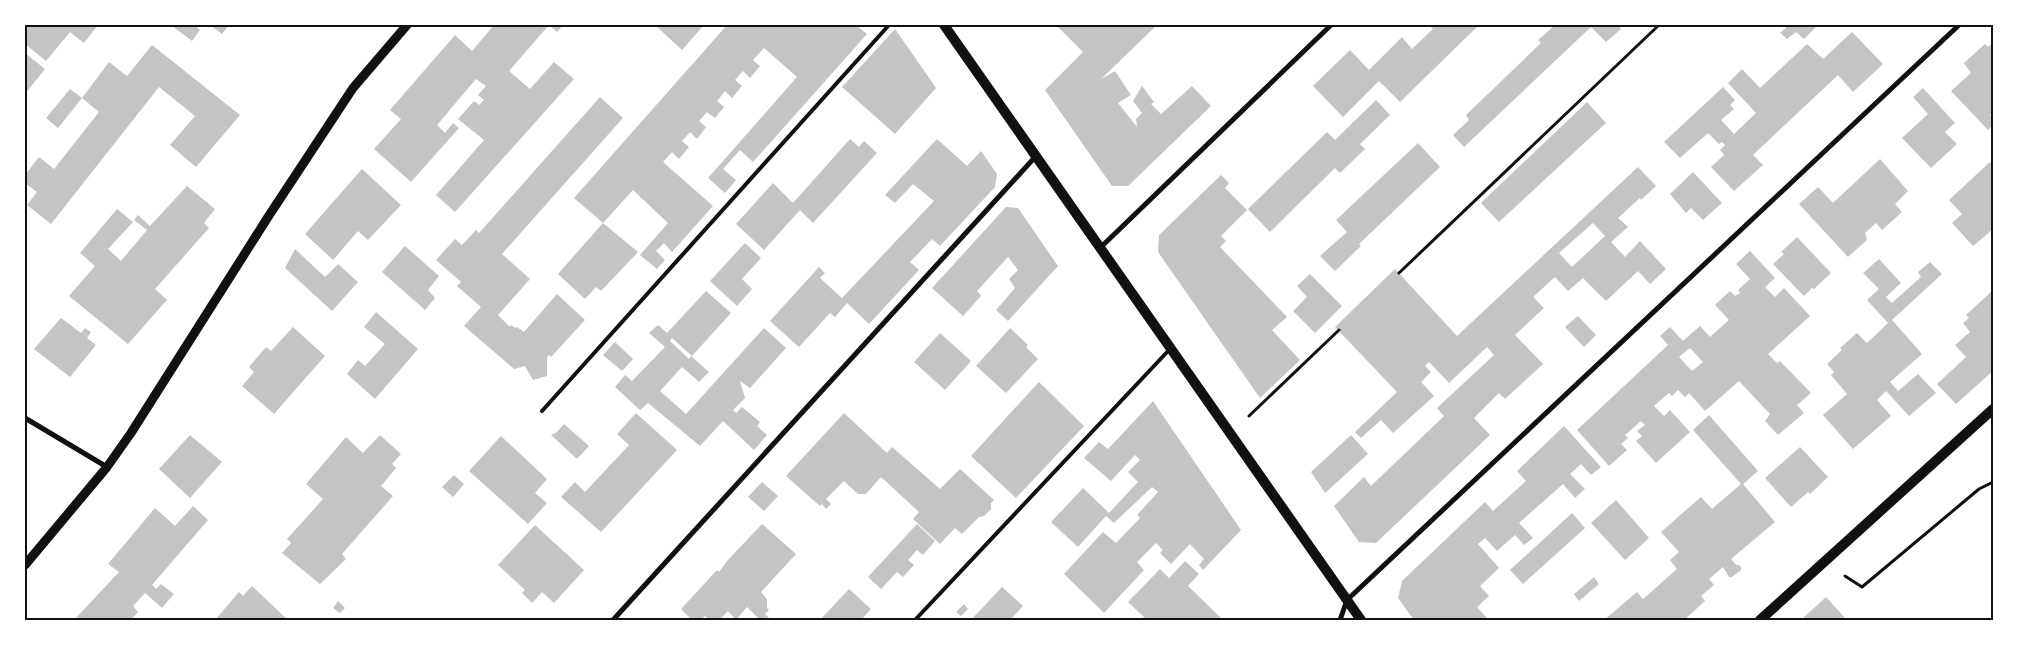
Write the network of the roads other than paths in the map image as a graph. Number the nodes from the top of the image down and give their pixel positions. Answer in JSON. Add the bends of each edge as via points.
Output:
{"nodes":[{"id":1,"x":407,"y":25,"type":"edge"},
{"id":2,"x":888,"y":25,"type":"edge"},
{"id":3,"x":944,"y":25,"type":"edge"},
{"id":4,"x":1331,"y":25,"type":"edge"},
{"id":5,"x":1959,"y":25,"type":"edge"},
{"id":6,"x":1036,"y":156,"type":"junction"},
{"id":7,"x":1100,"y":248,"type":"junction"},
{"id":8,"x":1170,"y":348,"type":"junction"},
{"id":9,"x":1993,"y":409,"type":"edge"},
{"id":10,"x":542,"y":411,"type":"dead end"},
{"id":11,"x":25,"y":418,"type":"edge"},
{"id":12,"x":107,"y":467,"type":"junction"},
{"id":13,"x":25,"y":565,"type":"edge"},
{"id":14,"x":1347,"y":600,"type":"junction"},
{"id":15,"x":613,"y":620,"type":"edge"},
{"id":16,"x":915,"y":620,"type":"edge"},
{"id":17,"x":1340,"y":620,"type":"edge"},
{"id":18,"x":1361,"y":620,"type":"edge"},
{"id":19,"x":1760,"y":620,"type":"edge"}],
"edges":[{"from":1,"to":12,"type":"street","via":[[353,88]]},
{"from":2,"to":10,"type":"lane"},
{"from":3,"to":6,"type":"main road"},
{"from":4,"to":7,"type":"street"},
{"from":5,"to":14,"type":"street"},
{"from":6,"to":7,"type":"main road"},
{"from":6,"to":15,"type":"street"},
{"from":7,"to":8,"type":"main road"},
{"from":8,"to":14,"type":"main road"},
{"from":8,"to":16,"type":"lane"},
{"from":9,"to":19,"type":"main road"},
{"from":11,"to":12,"type":"street"},
{"from":12,"to":13,"type":"street"},
{"from":14,"to":17,"type":"street"},
{"from":14,"to":18,"type":"main road"}]}
